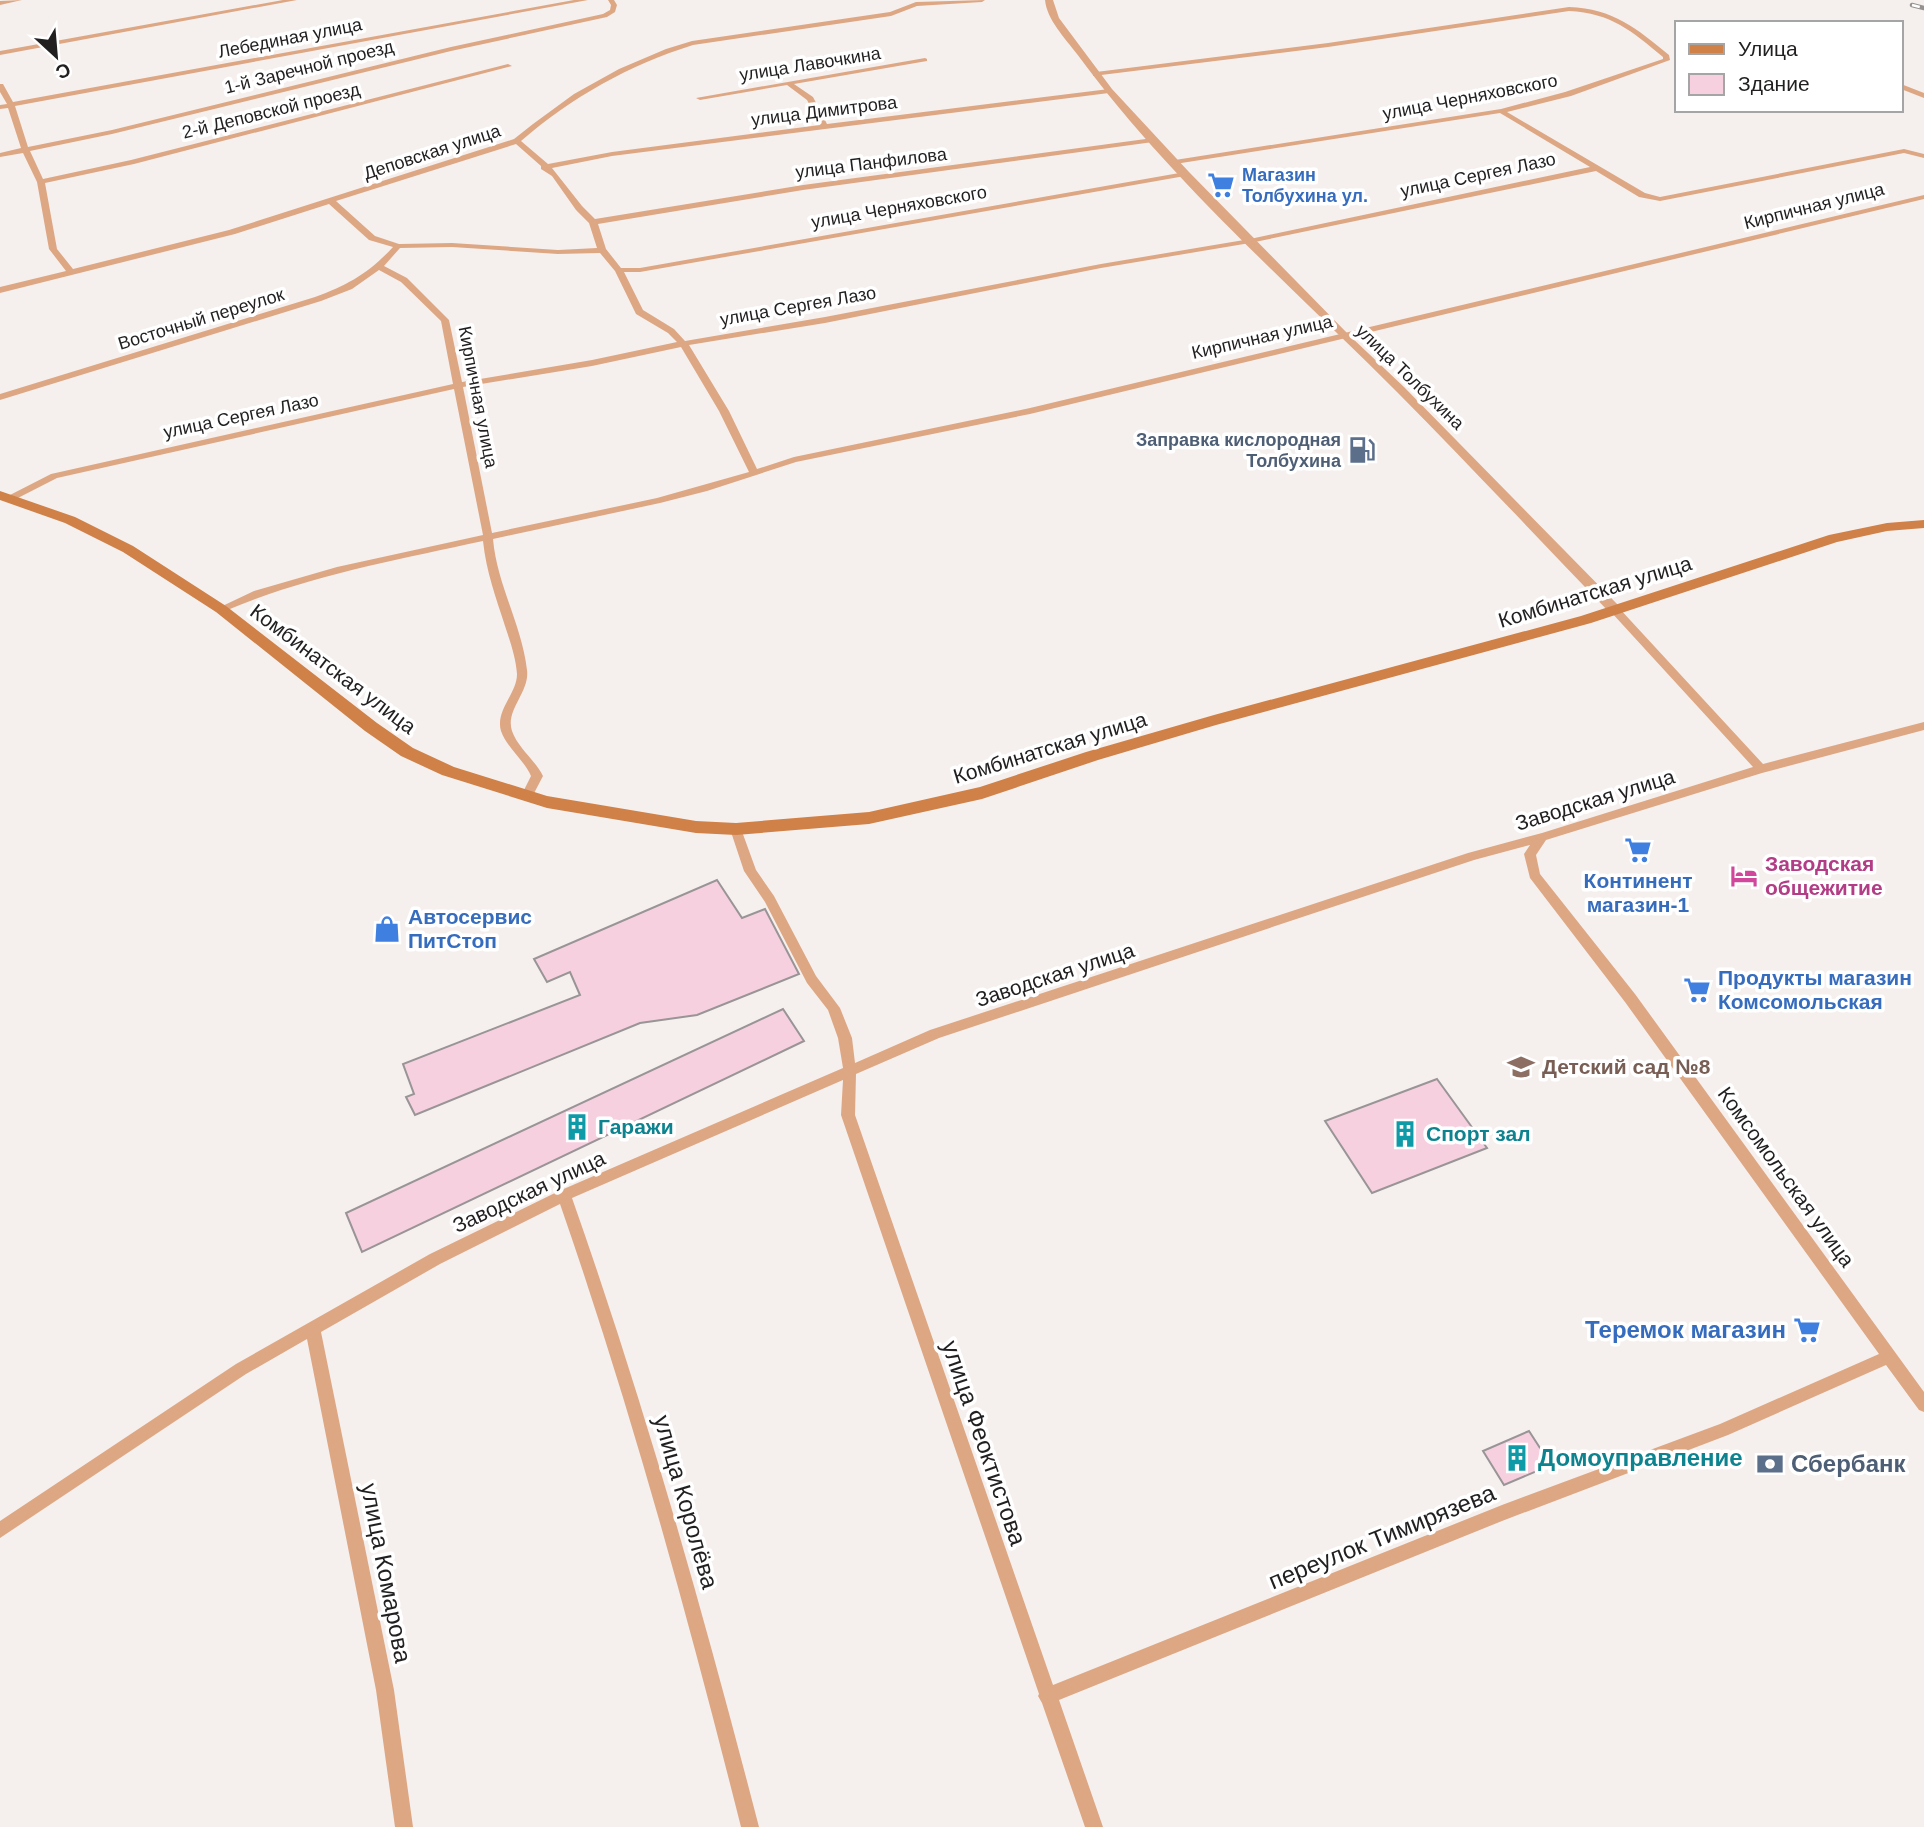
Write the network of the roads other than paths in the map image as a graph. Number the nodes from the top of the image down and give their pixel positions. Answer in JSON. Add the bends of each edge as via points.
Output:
{"nodes":[{"id":1,"x":19,"y":0,"type":"edge"},
{"id":2,"x":294,"y":0,"type":"edge"},
{"id":3,"x":585,"y":0,"type":"edge"},
{"id":4,"x":611,"y":0,"type":"edge"},
{"id":5,"x":905,"y":0,"type":"edge"},
{"id":6,"x":982,"y":0,"type":"edge"},
{"id":7,"x":1046,"y":1,"type":"edge"},
{"id":8,"x":0,"y":3,"type":"edge"},
{"id":9,"x":916,"y":4,"type":"junction"},
{"id":10,"x":0,"y":53,"type":"edge"},
{"id":11,"x":925,"y":60,"type":"dead end"},
{"id":12,"x":508,"y":66,"type":"dead end"},
{"id":13,"x":1096,"y":74,"type":"junction"},
{"id":14,"x":790,"y":85,"type":"junction"},
{"id":15,"x":0,"y":86,"type":"edge"},
{"id":16,"x":1903,"y":87,"type":"edge"},
{"id":17,"x":1109,"y":91,"type":"junction"},
{"id":18,"x":1924,"y":96,"type":"edge"},
{"id":19,"x":700,"y":98,"type":"dead end"},
{"id":20,"x":11,"y":105,"type":"junction"},
{"id":21,"x":0,"y":107,"type":"edge"},
{"id":22,"x":1501,"y":111,"type":"junction"},
{"id":23,"x":825,"y":127,"type":"junction"},
{"id":24,"x":1153,"y":140,"type":"junction"},
{"id":25,"x":517,"y":141,"type":"junction"},
{"id":26,"x":24,"y":149,"type":"junction"},
{"id":27,"x":0,"y":155,"type":"edge"},
{"id":28,"x":1924,"y":156,"type":"edge"},
{"id":29,"x":1175,"y":162,"type":"junction"},
{"id":30,"x":544,"y":167,"type":"junction"},
{"id":31,"x":1597,"y":168,"type":"junction"},
{"id":32,"x":1185,"y":174,"type":"junction"},
{"id":33,"x":41,"y":182,"type":"junction"},
{"id":34,"x":1924,"y":197,"type":"edge"},
{"id":35,"x":330,"y":200,"type":"junction"},
{"id":36,"x":593,"y":222,"type":"junction"},
{"id":37,"x":1250,"y":241,"type":"junction"},
{"id":38,"x":398,"y":246,"type":"junction"},
{"id":39,"x":602,"y":250,"type":"junction"},
{"id":40,"x":379,"y":267,"type":"junction"},
{"id":41,"x":619,"y":270,"type":"junction"},
{"id":42,"x":71,"y":272,"type":"junction"},
{"id":43,"x":0,"y":290,"type":"edge"},
{"id":44,"x":1345,"y":337,"type":"junction"},
{"id":45,"x":682,"y":344,"type":"junction"},
{"id":46,"x":459,"y":385,"type":"junction"},
{"id":47,"x":0,"y":397,"type":"edge"},
{"id":48,"x":793,"y":460,"type":"joint"},
{"id":49,"x":753,"y":471,"type":"junction"},
{"id":50,"x":5,"y":497,"type":"edge"},
{"id":51,"x":1924,"y":524,"type":"edge"},
{"id":52,"x":488,"y":537,"type":"junction"},
{"id":53,"x":221,"y":609,"type":"junction"},
{"id":54,"x":1615,"y":610,"type":"junction"},
{"id":55,"x":1924,"y":726,"type":"edge"},
{"id":56,"x":1761,"y":769,"type":"junction"},
{"id":57,"x":527,"y":796,"type":"junction"},
{"id":58,"x":736,"y":829,"type":"junction"},
{"id":59,"x":1542,"y":837,"type":"junction"},
{"id":60,"x":850,"y":1071,"type":"junction"},
{"id":61,"x":564,"y":1195,"type":"junction"},
{"id":62,"x":313,"y":1330,"type":"junction"},
{"id":63,"x":1889,"y":1357,"type":"junction"},
{"id":64,"x":1924,"y":1405,"type":"edge"},
{"id":65,"x":0,"y":1530,"type":"edge"},
{"id":66,"x":1047,"y":1696,"type":"junction"},
{"id":67,"x":404,"y":1827,"type":"edge"},
{"id":68,"x":750,"y":1827,"type":"edge"},
{"id":69,"x":1094,"y":1827,"type":"edge"}],
"edges":[{"from":1,"to":8,"type":"street"},
{"from":2,"to":10,"type":"street"},
{"from":3,"to":20,"type":"street","name":"Лебединая улица"},
{"from":4,"to":26,"type":"street","name":"1-й Заречной проезд","via":[[613,11],[605,16]]},
{"from":5,"to":9,"type":"street"},
{"from":6,"to":9,"type":"street","name":"Деповская улица"},
{"from":7,"to":13,"type":"street","name":"улица Толбухина"},
{"from":9,"to":25,"type":"street","name":"Деповская улица","via":[[891,14],[670,49],[575,98],[538,121]]},
{"from":11,"to":14,"type":"street","name":"улица Лавочкина"},
{"from":12,"to":33,"type":"street","name":"2-й Деповской проезд"},
{"from":13,"to":17,"type":"street","name":"улица Толбухина"},
{"from":13,"to":22,"type":"street","name":"улица Черняховского","via":[[1585,8],[1618,18],[1667,56],[1568,94]]},
{"from":14,"to":19,"type":"street","name":"улица Лавочкина"},
{"from":14,"to":23,"type":"street","via":[[806,94]]},
{"from":15,"to":20,"type":"street"},
{"from":16,"to":18,"type":"street"},
{"from":17,"to":23,"type":"street","name":"улица Димитрова"},
{"from":17,"to":24,"type":"street","name":"улица Толбухина"},
{"from":20,"to":21,"type":"street","name":"Лебединая улица"},
{"from":20,"to":26,"type":"street"},
{"from":22,"to":29,"type":"street","name":"улица Черняховского"},
{"from":22,"to":31,"type":"street","name":"улица Сергея Лазо"},
{"from":23,"to":30,"type":"street","name":"улица Димитрова"},
{"from":24,"to":29,"type":"street","name":"улица Толбухина"},
{"from":24,"to":36,"type":"street","name":"улица Панфилова","via":[[775,190]]},
{"from":25,"to":30,"type":"street"},
{"from":25,"to":35,"type":"street","name":"Деповская улица"},
{"from":26,"to":27,"type":"street","name":"1-й Заречной проезд"},
{"from":26,"to":33,"type":"street"},
{"from":28,"to":31,"type":"street","name":"улица Сергея Лазо","via":[[1892,153],[1660,200],[1642,195]]},
{"from":29,"to":32,"type":"street","name":"улица Толбухина"},
{"from":30,"to":36,"type":"street"},
{"from":31,"to":37,"type":"street","name":"улица Сергея Лазо"},
{"from":32,"to":37,"type":"street","name":"улица Толбухина"},
{"from":32,"to":41,"type":"street","name":"улица Черняховского","via":[[640,270]]},
{"from":33,"to":42,"type":"street","via":[[53,249]]},
{"from":34,"to":44,"type":"street","name":"Кирпичная улица"},
{"from":35,"to":38,"type":"street","via":[[372,238]]},
{"from":35,"to":42,"type":"street","name":"Деповская улица","via":[[232,232]]},
{"from":36,"to":39,"type":"street"},
{"from":37,"to":44,"type":"street","name":"улица Толбухина"},
{"from":37,"to":45,"type":"street","name":"улица Сергея Лазо"},
{"from":38,"to":39,"type":"street"},
{"from":38,"to":40,"type":"street"},
{"from":39,"to":41,"type":"street"},
{"from":40,"to":46,"type":"street","name":"Кирпичная улица","via":[[404,280],[445,320]]},
{"from":40,"to":47,"type":"street","name":"Восточный переулок","via":[[349,287],[318,299]]},
{"from":41,"to":45,"type":"street","via":[[639,312],[671,331]]},
{"from":42,"to":43,"type":"street","name":"Деповская улица"},
{"from":44,"to":48,"type":"street","name":"Кирпичная улица"},
{"from":44,"to":54,"type":"street","name":"улица Толбухина"},
{"from":45,"to":46,"type":"street","name":"улица Сергея Лазо"},
{"from":45,"to":49,"type":"street","via":[[724,411]]},
{"from":46,"to":50,"type":"street","name":"улица Сергея Лазо","via":[[54,476]]},
{"from":46,"to":52,"type":"street","name":"Кирпичная улица"},
{"from":48,"to":49,"type":"street"},
{"from":49,"to":52,"type":"street","via":[[657,501]]},
{"from":50,"to":53,"type":"main road","name":"Комбинатская улица","via":[[70,520],[128,549]]},
{"from":51,"to":54,"type":"main road","name":"Комбинатская улица","via":[[1834,538]]},
{"from":52,"to":53,"type":"street","via":[[341,569]]},
{"from":52,"to":57,"type":"street","name":"Кирпичная улица","via":[[490,565],[523,675],[506,718],[507,733],[537,776]]},
{"from":53,"to":57,"type":"main road","name":"Комбинатская улица","via":[[407,752],[448,771]]},
{"from":54,"to":56,"type":"street","name":"улица Толбухина"},
{"from":54,"to":58,"type":"main road","name":"Комбинатская улица","via":[[1202,723],[936,805],[869,818]]},
{"from":55,"to":56,"type":"street","name":"Заводская улица"},
{"from":56,"to":59,"type":"street","name":"Заводская улица"},
{"from":57,"to":58,"type":"main road","name":"Комбинатская улица","via":[[696,827]]},
{"from":58,"to":60,"type":"street","via":[[750,871],[771,899],[811,979],[834,1008]]},
{"from":59,"to":60,"type":"street","name":"Заводская улица","via":[[1472,856],[935,1034]]},
{"from":59,"to":63,"type":"street","name":"Комсомольская улица","via":[[1530,854],[1534,875],[1646,1020]]},
{"from":60,"to":61,"type":"street","name":"Заводская улица"},
{"from":60,"to":66,"type":"street","name":"улица Феоктистова","via":[[848,1115]]},
{"from":61,"to":62,"type":"street","name":"Заводская улица","via":[[435,1259]]},
{"from":61,"to":68,"type":"street","name":"улица Королёва","via":[[606,1311],[697,1619]]},
{"from":62,"to":65,"type":"street","name":"Заводская улица","via":[[241,1369]]},
{"from":62,"to":67,"type":"street","name":"улица Комарова","via":[[385,1690]]},
{"from":63,"to":64,"type":"street","name":"Комсомольская улица"},
{"from":63,"to":66,"type":"street","name":"переулок Тимирязева","via":[[1723,1430],[1502,1513]]},
{"from":66,"to":69,"type":"street","name":"улица Феоктистова"}]}
